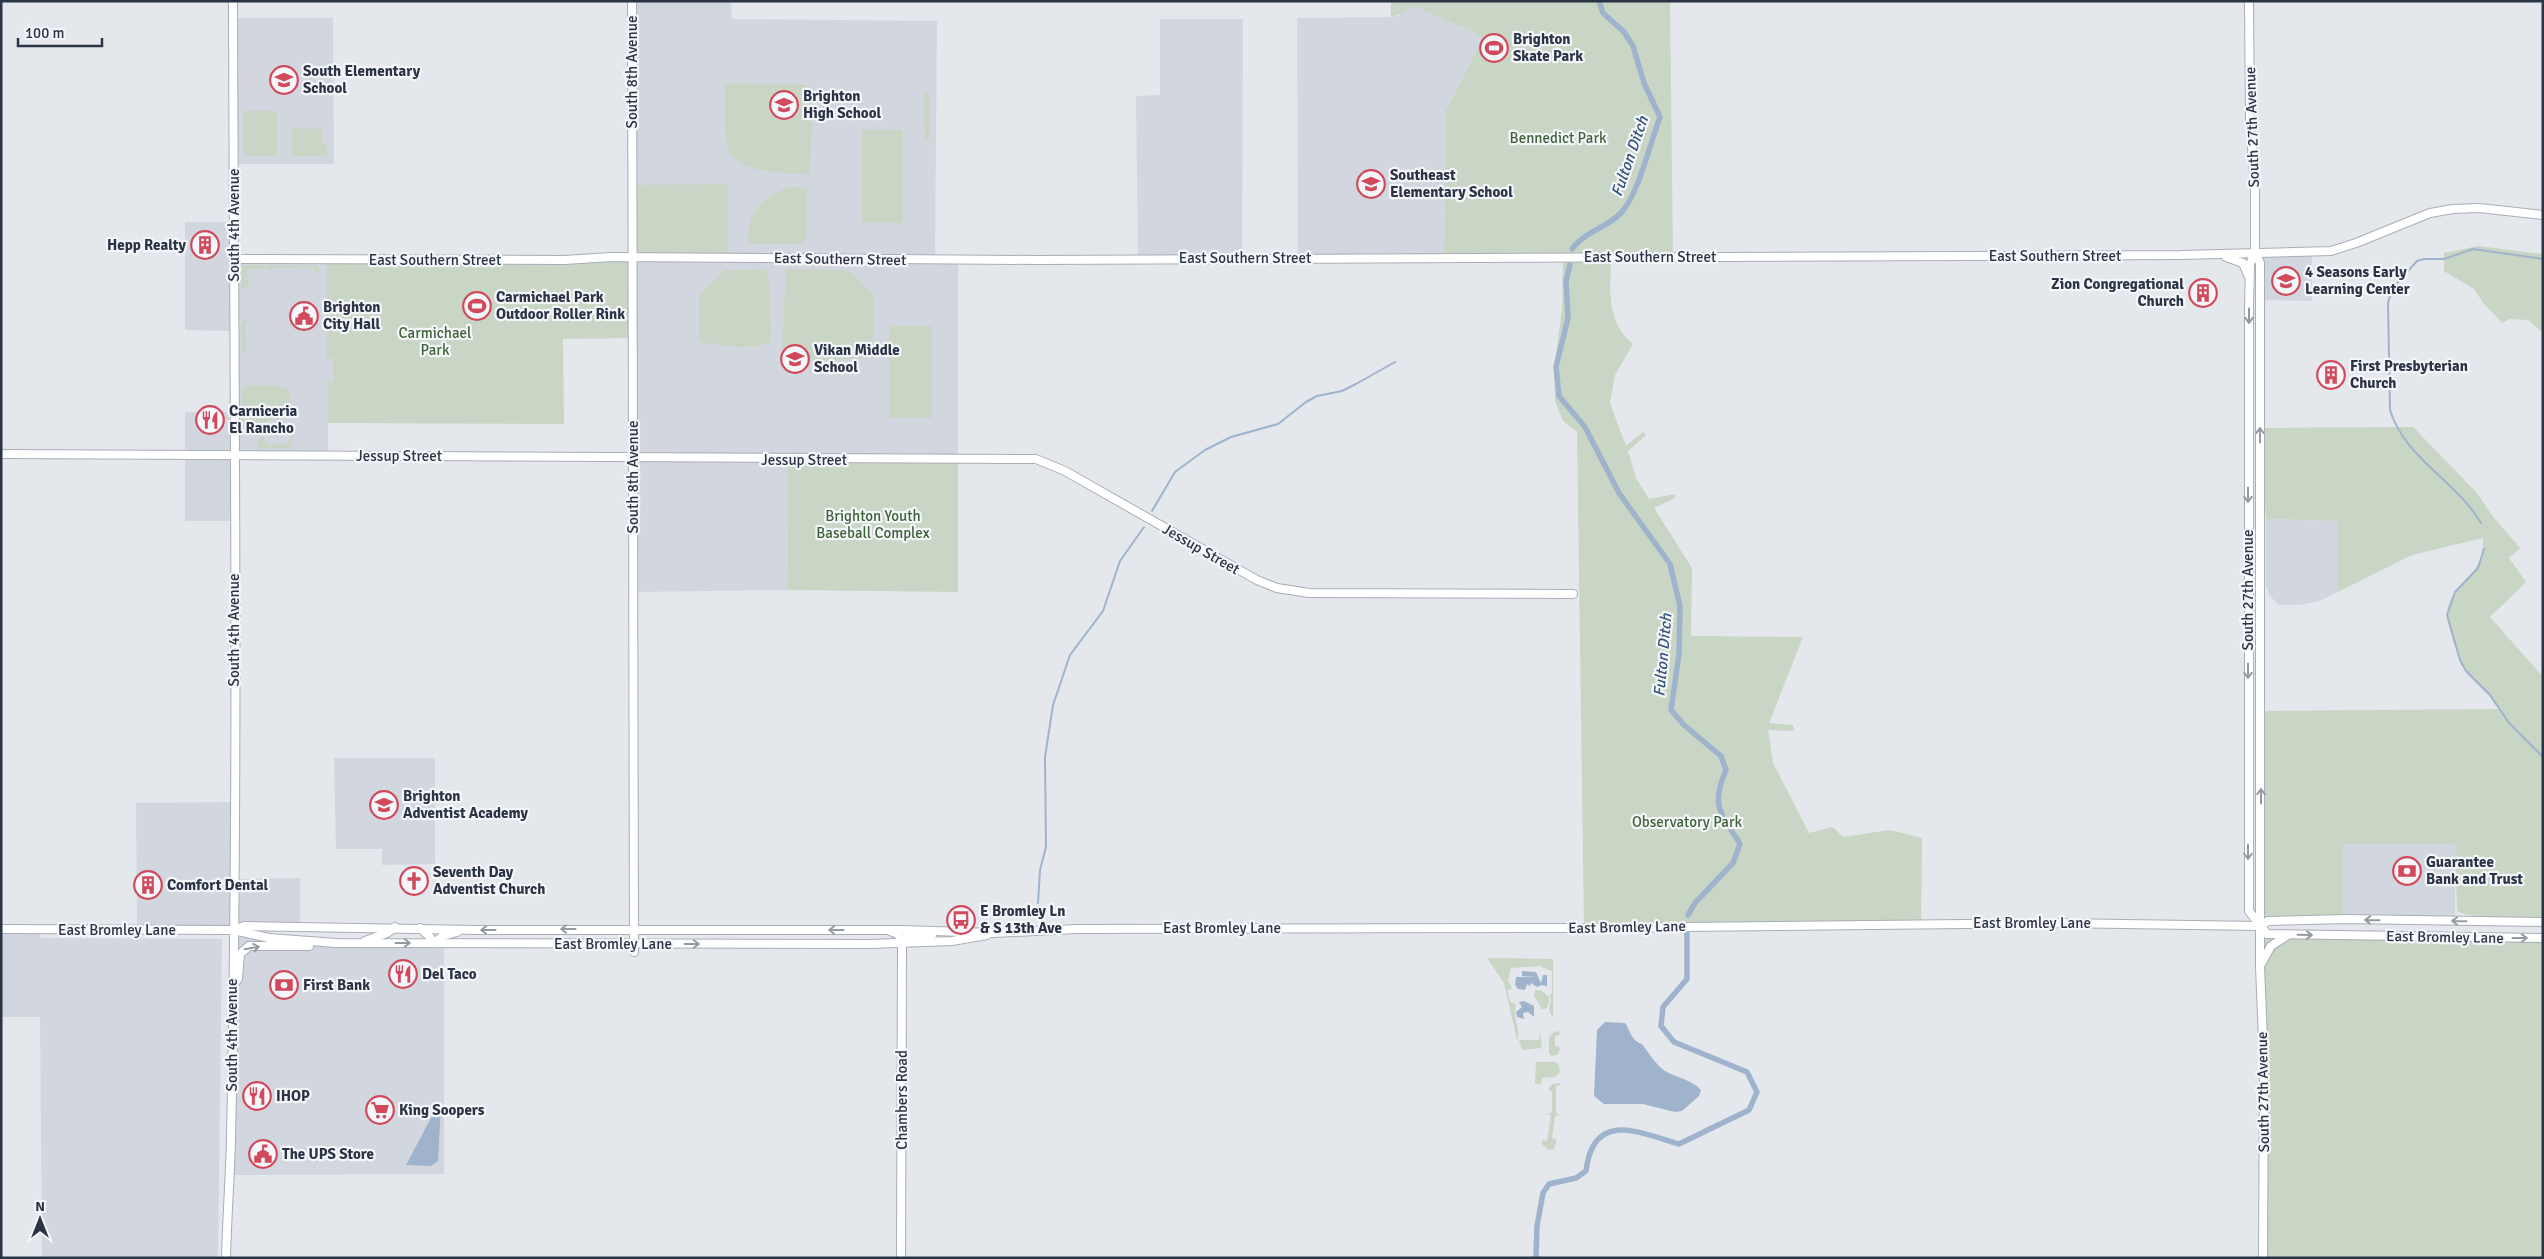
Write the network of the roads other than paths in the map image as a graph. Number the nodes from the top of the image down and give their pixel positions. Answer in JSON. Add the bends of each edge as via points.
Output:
{"nodes":[{"id":1,"x":234,"y":1,"type":"edge"},
{"id":2,"x":632,"y":1,"type":"edge"},
{"id":3,"x":2249,"y":1,"type":"edge"},
{"id":4,"x":2543,"y":215,"type":"edge"},
{"id":5,"x":2255,"y":252,"type":"junction"},
{"id":6,"x":2214,"y":254,"type":"junction"},
{"id":7,"x":632,"y":257,"type":"junction"},
{"id":8,"x":235,"y":258,"type":"junction"},
{"id":9,"x":2250,"y":279,"type":"junction"},
{"id":10,"x":1,"y":454,"type":"edge"},
{"id":11,"x":236,"y":455,"type":"junction"},
{"id":12,"x":633,"y":458,"type":"junction"},
{"id":13,"x":1573,"y":594,"type":"dead end"},
{"id":14,"x":2543,"y":922,"type":"edge"},
{"id":15,"x":2260,"y":926,"type":"junction"},
{"id":16,"x":395,"y":927,"type":"junction"},
{"id":17,"x":420,"y":928,"type":"junction"},
{"id":18,"x":1,"y":929,"type":"edge"},
{"id":19,"x":467,"y":929,"type":"junction"},
{"id":20,"x":233,"y":930,"type":"junction"},
{"id":21,"x":634,"y":930,"type":"junction"},
{"id":22,"x":885,"y":930,"type":"junction"},
{"id":23,"x":961,"y":932,"type":"junction"},
{"id":24,"x":994,"y":933,"type":"junction"},
{"id":25,"x":2289,"y":935,"type":"junction"},
{"id":26,"x":2543,"y":938,"type":"edge"},
{"id":27,"x":317,"y":943,"type":"junction"},
{"id":28,"x":358,"y":943,"type":"junction"},
{"id":29,"x":434,"y":943,"type":"junction"},
{"id":30,"x":902,"y":943,"type":"junction"},
{"id":31,"x":634,"y":944,"type":"junction"},
{"id":32,"x":634,"y":952,"type":"dead end"},
{"id":33,"x":2260,"y":966,"type":"junction"},
{"id":34,"x":232,"y":986,"type":"junction"},
{"id":35,"x":226,"y":1258,"type":"edge"},
{"id":36,"x":901,"y":1258,"type":"edge"},
{"id":37,"x":2264,"y":1258,"type":"edge"}],
"edges":[{"from":1,"to":8,"type":"main road","name":"South 4th Avenue"},
{"from":2,"to":7,"type":"main road","name":"South 8th Avenue"},
{"from":3,"to":5,"type":"main road","name":"South 27th Avenue"},
{"from":4,"to":5,"type":"main road","name":"East Southern Street","via":[[2479,208],[2452,209],[2430,213],[2356,244],[2331,250]]},
{"from":5,"to":6,"type":"main road","name":"East Southern Street"},
{"from":5,"to":9,"type":"main road","name":"South 27th Avenue","via":[[2250,264]]},
{"from":15,"to":5,"type":"main road","name":"South 27th Avenue","one_way":true,"via":[[2260,263]]},
{"from":6,"to":7,"type":"main road","name":"East Southern Street","via":[[1035,260]]},
{"from":6,"to":9,"type":"main road","via":[[2240,260]]},
{"from":7,"to":8,"type":"main road","name":"East Southern Street","via":[[564,260]]},
{"from":7,"to":12,"type":"main road","name":"South 8th Avenue"},
{"from":8,"to":11,"type":"main road","name":"South 4th Avenue"},
{"from":9,"to":15,"type":"main road","name":"South 27th Avenue","one_way":true,"via":[[2249,911]]},
{"from":10,"to":11,"type":"main road","name":"Jessup Street"},
{"from":11,"to":12,"type":"main road","name":"Jessup Street"},
{"from":11,"to":20,"type":"main road","name":"South 4th Avenue"},
{"from":12,"to":13,"type":"main road","name":"Jessup Street","via":[[1036,460],[1065,471],[1251,577],[1277,588],[1309,593]]},
{"from":12,"to":21,"type":"main road","name":"South 8th Avenue"},
{"from":14,"to":15,"type":"main road","name":"East Bromley Lane","one_way":true,"via":[[2347,919],[2268,921]]},
{"from":15,"to":24,"type":"main road","name":"East Bromley Lane","via":[[1921,924],[1084,929]]},
{"from":15,"to":25,"type":"main road","name":"East Bromley Lane","via":[[2268,934]]},
{"from":15,"to":33,"type":"main road","name":"South 27th Avenue"},
{"from":16,"to":17,"type":"main road","name":"East Bromley Lane"},
{"from":16,"to":20,"type":"main road","name":"East Bromley Lane","via":[[244,926]]},
{"from":16,"to":28,"type":"main road","via":[[387,934]]},
{"from":17,"to":19,"type":"main road","name":"East Bromley Lane"},
{"from":17,"to":29,"type":"main road"},
{"from":18,"to":20,"type":"main road","name":"East Bromley Lane"},
{"from":21,"to":19,"type":"main road","name":"East Bromley Lane","one_way":true},
{"from":19,"to":29,"type":"main road","via":[[446,935]]},
{"from":20,"to":27,"type":"main road","name":"East Bromley Lane"},
{"from":20,"to":34,"type":"main road","name":"South 4th Avenue"},
{"from":22,"to":21,"type":"main road","name":"East Bromley Lane","one_way":true},
{"from":21,"to":31,"type":"main road","name":"South 8th Avenue"},
{"from":22,"to":23,"type":"main road","name":"East Bromley Lane"},
{"from":22,"to":30,"type":"main road","via":[[898,934]]},
{"from":23,"to":24,"type":"main road","name":"East Bromley Lane"},
{"from":23,"to":30,"type":"main road","via":[[908,936]]},
{"from":24,"to":30,"type":"main road","name":"East Bromley Lane","via":[[959,940]]},
{"from":25,"to":26,"type":"main road","name":"East Bromley Lane","one_way":true},
{"from":25,"to":33,"type":"main road","via":[[2271,946]]},
{"from":27,"to":28,"type":"main road","name":"East Bromley Lane"},
{"from":34,"to":27,"type":"main road","one_way":true,"via":[[238,979],[240,954],[249,946],[308,946]]},
{"from":28,"to":29,"type":"main road","name":"East Bromley Lane","one_way":true},
{"from":29,"to":31,"type":"main road","name":"East Bromley Lane"},
{"from":31,"to":30,"type":"main road","name":"East Bromley Lane","one_way":true},
{"from":30,"to":36,"type":"main road","name":"Chambers Road"},
{"from":31,"to":32,"type":"main road","name":"South 8th Avenue"},
{"from":33,"to":37,"type":"main road","name":"South 27th Avenue","via":[[2264,1066]]},
{"from":34,"to":35,"type":"main road","name":"South 4th Avenue","via":[[231,1146]]}]}
